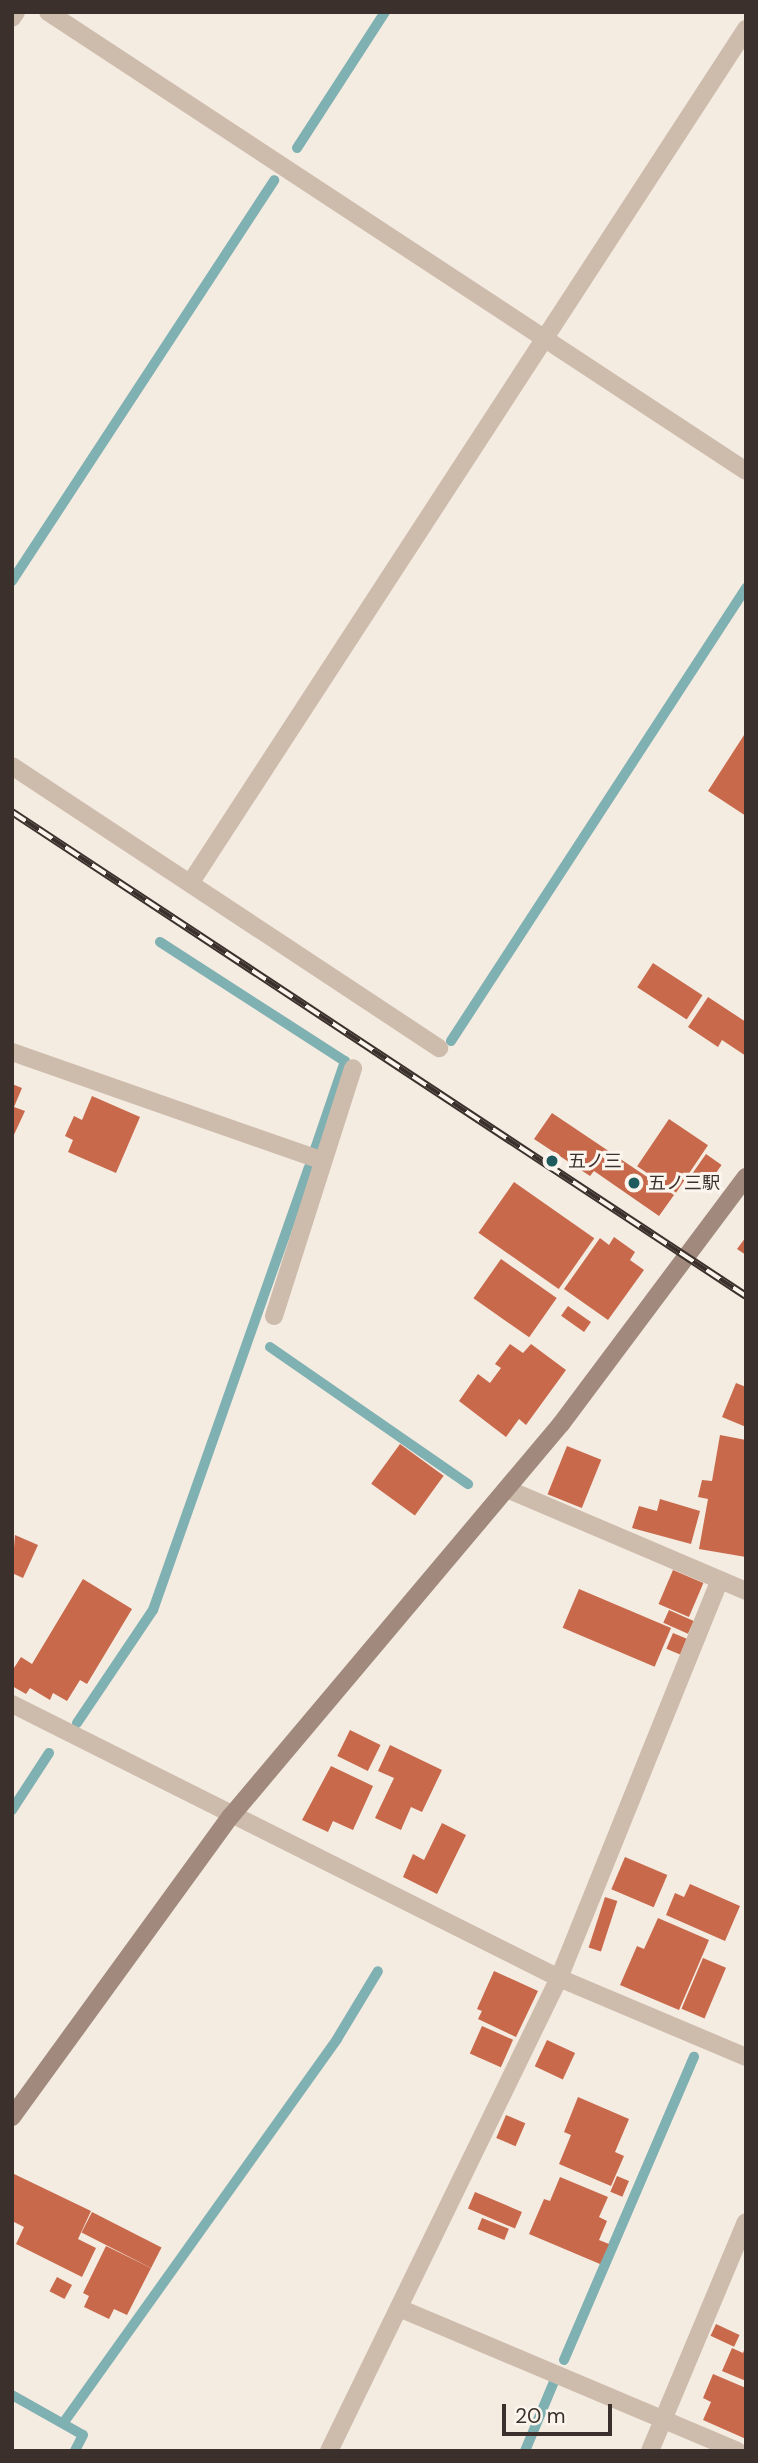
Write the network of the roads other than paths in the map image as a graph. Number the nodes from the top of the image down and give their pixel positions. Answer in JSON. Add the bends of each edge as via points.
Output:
{"nodes":[{"id":1,"x":16,"y":12,"type":"edge"},
{"id":2,"x":48,"y":12,"type":"edge"},
{"id":3,"x":12,"y":18,"type":"edge"},
{"id":4,"x":746,"y":29,"type":"edge"},
{"id":5,"x":541,"y":339,"type":"junction"},
{"id":6,"x":746,"y":471,"type":"edge"},
{"id":7,"x":12,"y":766,"type":"edge"},
{"id":8,"x":191,"y":882,"type":"junction"},
{"id":9,"x":439,"y":1048,"type":"dead end"},
{"id":10,"x":12,"y":1052,"type":"edge"},
{"id":11,"x":353,"y":1068,"type":"dead end"},
{"id":12,"x":321,"y":1160,"type":"junction"},
{"id":13,"x":746,"y":1177,"type":"edge"},
{"id":14,"x":274,"y":1316,"type":"dead end"},
{"id":15,"x":507,"y":1489,"type":"junction"},
{"id":16,"x":720,"y":1580,"type":"junction"},
{"id":17,"x":746,"y":1591,"type":"edge"},
{"id":18,"x":12,"y":1704,"type":"edge"},
{"id":19,"x":231,"y":1816,"type":"junction"},
{"id":20,"x":559,"y":1978,"type":"junction"},
{"id":21,"x":746,"y":2057,"type":"edge"},
{"id":22,"x":12,"y":2117,"type":"edge"},
{"id":23,"x":746,"y":2222,"type":"edge"},
{"id":24,"x":399,"y":2308,"type":"junction"},
{"id":25,"x":663,"y":2419,"type":"junction"},
{"id":26,"x":328,"y":2451,"type":"edge"},
{"id":27,"x":650,"y":2451,"type":"edge"},
{"id":28,"x":737,"y":2451,"type":"edge"}],
"edges":[{"from":1,"to":3,"type":"street"},
{"from":2,"to":5,"type":"street"},
{"from":4,"to":5,"type":"street"},
{"from":5,"to":6,"type":"street"},
{"from":5,"to":8,"type":"street"},
{"from":7,"to":8,"type":"street"},
{"from":8,"to":9,"type":"street"},
{"from":10,"to":12,"type":"street"},
{"from":11,"to":12,"type":"street"},
{"from":12,"to":14,"type":"street"},
{"from":13,"to":15,"type":"street"},
{"from":15,"to":16,"type":"street"},
{"from":15,"to":19,"type":"street"},
{"from":16,"to":17,"type":"street"},
{"from":16,"to":20,"type":"street"},
{"from":18,"to":19,"type":"street"},
{"from":19,"to":20,"type":"street"},
{"from":19,"to":22,"type":"street"},
{"from":20,"to":21,"type":"street"},
{"from":20,"to":24,"type":"street"},
{"from":23,"to":25,"type":"street"},
{"from":24,"to":25,"type":"street"},
{"from":24,"to":26,"type":"street"},
{"from":25,"to":27,"type":"street"},
{"from":25,"to":28,"type":"street"}]}
